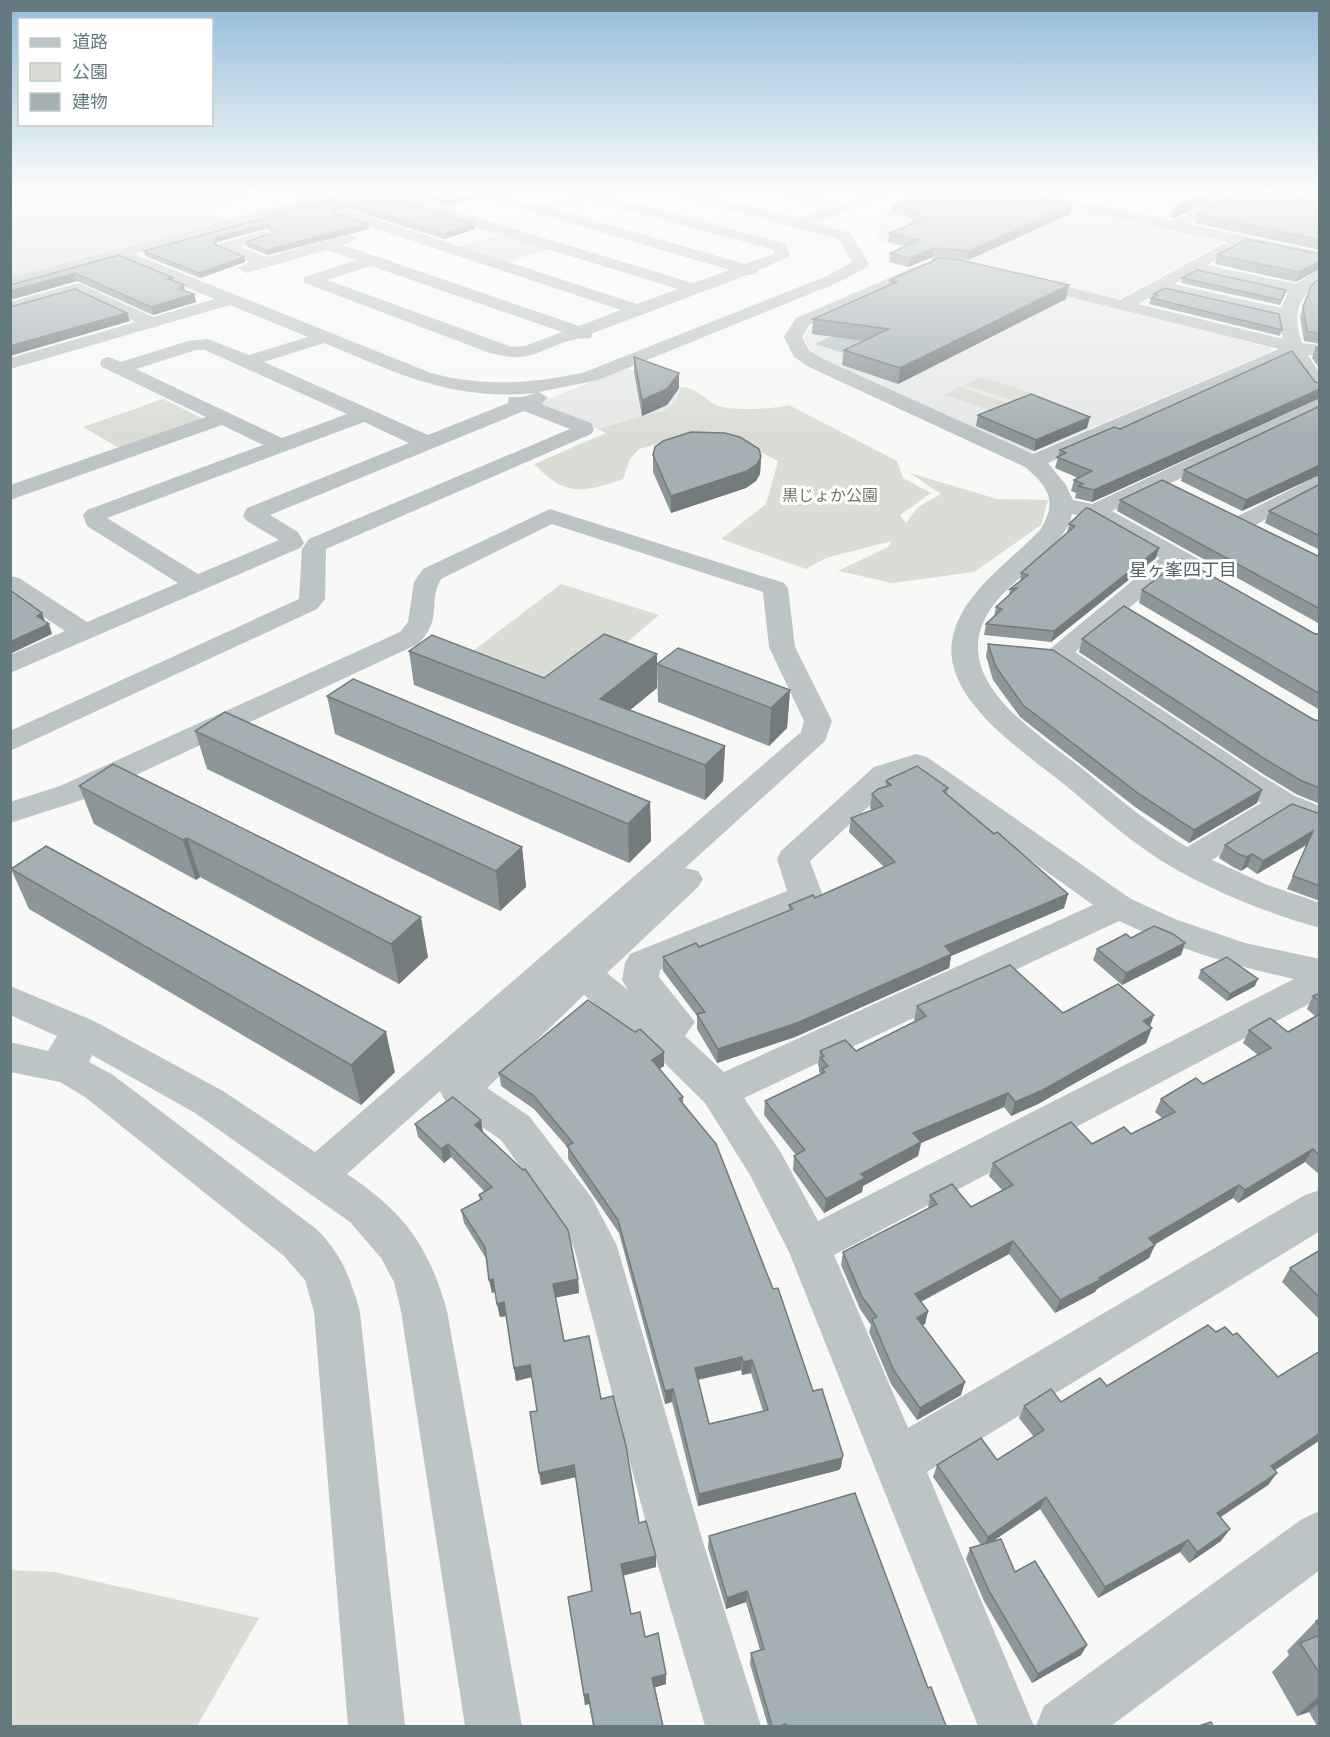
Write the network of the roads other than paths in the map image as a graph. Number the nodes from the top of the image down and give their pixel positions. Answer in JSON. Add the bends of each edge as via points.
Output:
{"nodes":[{"id":1,"x":44,"y":274,"type":"edge"},
{"id":2,"x":169,"y":274,"type":"edge"},
{"id":3,"x":329,"y":274,"type":"edge"},
{"id":4,"x":412,"y":274,"type":"edge"},
{"id":5,"x":482,"y":274,"type":"edge"},
{"id":6,"x":531,"y":274,"type":"edge"},
{"id":7,"x":646,"y":274,"type":"edge"},
{"id":8,"x":732,"y":274,"type":"edge"},
{"id":9,"x":761,"y":274,"type":"edge"},
{"id":10,"x":840,"y":274,"type":"edge"},
{"id":11,"x":910,"y":274,"type":"edge"},
{"id":12,"x":1180,"y":274,"type":"edge"},
{"id":13,"x":1226,"y":274,"type":"edge"},
{"id":14,"x":1319,"y":274,"type":"edge"},
{"id":15,"x":1001,"y":275,"type":"edge"},
{"id":16,"x":767,"y":276,"type":"dead end"},
{"id":17,"x":213,"y":277,"type":"edge"},
{"id":18,"x":788,"y":282,"type":"dead end"},
{"id":19,"x":10,"y":283,"type":"edge"},
{"id":20,"x":192,"y":283,"type":"junction"},
{"id":21,"x":1159,"y":285,"type":"junction"},
{"id":22,"x":446,"y":286,"type":"junction"},
{"id":23,"x":810,"y":288,"type":"junction"},
{"id":24,"x":694,"y":289,"type":"junction"},
{"id":25,"x":1299,"y":290,"type":"junction"},
{"id":26,"x":232,"y":299,"type":"junction"},
{"id":27,"x":1123,"y":305,"type":"junction"},
{"id":28,"x":10,"y":308,"type":"edge"},
{"id":29,"x":638,"y":309,"type":"junction"},
{"id":30,"x":1289,"y":315,"type":"junction"},
{"id":31,"x":153,"y":323,"type":"junction"},
{"id":32,"x":579,"y":332,"type":"junction"},
{"id":33,"x":458,"y":335,"type":"junction"},
{"id":34,"x":325,"y":337,"type":"junction"},
{"id":35,"x":600,"y":339,"type":"dead end"},
{"id":36,"x":74,"y":346,"type":"junction"},
{"id":37,"x":426,"y":346,"type":"dead end"},
{"id":38,"x":622,"y":347,"type":"dead end"},
{"id":39,"x":1297,"y":348,"type":"junction"},
{"id":40,"x":1320,"y":351,"type":"edge"},
{"id":41,"x":405,"y":354,"type":"dead end"},
{"id":42,"x":644,"y":354,"type":"junction"},
{"id":43,"x":384,"y":361,"type":"junction"},
{"id":44,"x":247,"y":362,"type":"junction"},
{"id":45,"x":10,"y":364,"type":"edge"},
{"id":46,"x":120,"y":368,"type":"junction"},
{"id":47,"x":572,"y":382,"type":"junction"},
{"id":48,"x":1320,"y":387,"type":"edge"},
{"id":49,"x":519,"y":402,"type":"junction"},
{"id":50,"x":1320,"y":404,"type":"edge"},
{"id":51,"x":364,"y":415,"type":"junction"},
{"id":52,"x":223,"y":418,"type":"junction"},
{"id":53,"x":427,"y":443,"type":"junction"},
{"id":54,"x":281,"y":446,"type":"junction"},
{"id":55,"x":1033,"y":462,"type":"junction"},
{"id":56,"x":10,"y":474,"type":"edge"},
{"id":57,"x":1158,"y":480,"type":"junction"},
{"id":58,"x":1320,"y":481,"type":"edge"},
{"id":59,"x":31,"y":486,"type":"junction"},
{"id":60,"x":1179,"y":491,"type":"edge"},
{"id":61,"x":10,"y":493,"type":"edge"},
{"id":62,"x":1061,"y":505,"type":"junction"},
{"id":63,"x":1095,"y":511,"type":"junction"},
{"id":64,"x":1221,"y":513,"type":"edge"},
{"id":65,"x":1176,"y":557,"type":"junction"},
{"id":66,"x":1217,"y":580,"type":"edge"},
{"id":67,"x":10,"y":583,"type":"edge"},
{"id":68,"x":198,"y":585,"type":"junction"},
{"id":69,"x":85,"y":633,"type":"junction"},
{"id":70,"x":10,"y":665,"type":"edge"},
{"id":71,"x":10,"y":742,"type":"edge"},
{"id":72,"x":749,"y":794,"type":"junction"},
{"id":73,"x":1284,"y":803,"type":"junction"},
{"id":74,"x":10,"y":813,"type":"edge"},
{"id":75,"x":1320,"y":818,"type":"edge"},
{"id":76,"x":1187,"y":861,"type":"junction"},
{"id":77,"x":1119,"y":907,"type":"junction"},
{"id":78,"x":1320,"y":916,"type":"edge"},
{"id":79,"x":1320,"y":972,"type":"edge"},
{"id":80,"x":584,"y":974,"type":"junction"},
{"id":81,"x":1320,"y":982,"type":"edge"},
{"id":82,"x":10,"y":999,"type":"edge"},
{"id":83,"x":81,"y":1031,"type":"junction"},
{"id":84,"x":660,"y":1036,"type":"junction"},
{"id":85,"x":10,"y":1057,"type":"edge"},
{"id":86,"x":719,"y":1092,"type":"junction"},
{"id":87,"x":318,"y":1175,"type":"junction"},
{"id":88,"x":1320,"y":1208,"type":"edge"},
{"id":89,"x":808,"y":1247,"type":"junction"},
{"id":90,"x":896,"y":1463,"type":"junction"},
{"id":91,"x":1320,"y":1538,"type":"edge"},
{"id":92,"x":376,"y":1726,"type":"edge"},
{"id":93,"x":493,"y":1726,"type":"edge"},
{"id":94,"x":733,"y":1726,"type":"edge"},
{"id":95,"x":1006,"y":1726,"type":"edge"},
{"id":96,"x":1064,"y":1726,"type":"edge"}],
"edges":[{"from":1,"to":19,"type":"street"},
{"from":2,"to":20,"type":"street"},
{"from":3,"to":33,"type":"street","via":[[311,280]]},
{"from":4,"to":22,"type":"street"},
{"from":5,"to":22,"type":"street"},
{"from":6,"to":29,"type":"street"},
{"from":7,"to":24,"type":"street"},
{"from":8,"to":24,"type":"street"},
{"from":9,"to":16,"type":"street"},
{"from":10,"to":23,"type":"street"},
{"from":11,"to":55,"type":"street","via":[[802,322],[793,337],[796,346],[816,363]]},
{"from":12,"to":21,"type":"street"},
{"from":13,"to":25,"type":"street"},
{"from":14,"to":25,"type":"street"},
{"from":15,"to":27,"type":"street"},
{"from":17,"to":20,"type":"street"},
{"from":18,"to":23,"type":"street"},
{"from":20,"to":26,"type":"street"},
{"from":21,"to":27,"type":"street"},
{"from":21,"to":30,"type":"street"},
{"from":22,"to":32,"type":"street"},
{"from":23,"to":42,"type":"street"},
{"from":24,"to":29,"type":"street"},
{"from":25,"to":30,"type":"street"},
{"from":26,"to":31,"type":"street"},
{"from":26,"to":34,"type":"street"},
{"from":27,"to":39,"type":"street"},
{"from":28,"to":31,"type":"street","via":[[78,288]]},
{"from":29,"to":32,"type":"street"},
{"from":30,"to":39,"type":"street","via":[[1288,333]]},
{"from":31,"to":36,"type":"street"},
{"from":32,"to":33,"type":"street","via":[[512,353]]},
{"from":32,"to":35,"type":"street"},
{"from":33,"to":37,"type":"street"},
{"from":34,"to":43,"type":"street"},
{"from":34,"to":44,"type":"street"},
{"from":36,"to":45,"type":"street"},
{"from":36,"to":46,"type":"street"},
{"from":38,"to":42,"type":"street"},
{"from":39,"to":40,"type":"street"},
{"from":39,"to":48,"type":"street"},
{"from":39,"to":55,"type":"street"},
{"from":41,"to":43,"type":"street"},
{"from":42,"to":47,"type":"street"},
{"from":43,"to":47,"type":"street","via":[[424,377],[472,388],[513,389]]},
{"from":44,"to":46,"type":"street","via":[[208,344]]},
{"from":44,"to":51,"type":"street"},
{"from":46,"to":52,"type":"street"},
{"from":47,"to":49,"type":"street"},
{"from":49,"to":53,"type":"street"},
{"from":49,"to":71,"type":"street","via":[[584,430],[317,544],[312,599],[308,604]]},
{"from":50,"to":57,"type":"street"},
{"from":51,"to":53,"type":"street"},
{"from":51,"to":54,"type":"street"},
{"from":52,"to":54,"type":"street"},
{"from":52,"to":59,"type":"street"},
{"from":53,"to":68,"type":"street","via":[[255,513],[290,537],[292,543]]},
{"from":54,"to":68,"type":"street","via":[[95,515],[94,521]]},
{"from":55,"to":62,"type":"street","via":[[1056,486]]},
{"from":56,"to":59,"type":"street"},
{"from":57,"to":60,"type":"street"},
{"from":57,"to":63,"type":"street"},
{"from":58,"to":64,"type":"street","via":[[1252,528]]},
{"from":59,"to":61,"type":"street"},
{"from":62,"to":63,"type":"street"},
{"from":62,"to":76,"type":"street","via":[[1054,529],[983,599],[970,620],[977,645],[970,676],[984,699],[1009,726],[1157,844]]},
{"from":63,"to":65,"type":"street"},
{"from":65,"to":66,"type":"street"},
{"from":65,"to":73,"type":"street","via":[[1128,610],[1046,652]]},
{"from":67,"to":69,"type":"street"},
{"from":68,"to":69,"type":"street"},
{"from":69,"to":70,"type":"street"},
{"from":72,"to":74,"type":"street","via":[[818,729],[818,721],[782,647],[775,588],[550,516],[432,574],[423,588],[423,621],[409,638],[70,793]]},
{"from":72,"to":80,"type":"street","via":[[763,808]]},
{"from":72,"to":87,"type":"street"},
{"from":73,"to":75,"type":"street"},
{"from":73,"to":76,"type":"street"},
{"from":76,"to":78,"type":"street","via":[[1238,887]]},
{"from":77,"to":79,"type":"street","via":[[1163,928],[1241,955]]},
{"from":77,"to":84,"type":"street","via":[[916,764],[885,774],[793,860],[806,896],[643,963],[640,980],[675,1022]]},
{"from":77,"to":86,"type":"street"},
{"from":80,"to":84,"type":"street"},
{"from":80,"to":94,"type":"street","via":[[459,1090],[515,1128],[577,1211],[595,1246]]},
{"from":81,"to":89,"type":"street"},
{"from":82,"to":83,"type":"street"},
{"from":83,"to":85,"type":"street","via":[[57,1068]]},
{"from":83,"to":87,"type":"street","via":[[209,1102]]},
{"from":83,"to":92,"type":"street","via":[[68,1068],[99,1086],[288,1232],[317,1257],[330,1282],[337,1312]]},
{"from":84,"to":86,"type":"street"},
{"from":86,"to":89,"type":"street","via":[[765,1163]]},
{"from":87,"to":93,"type":"street","via":[[365,1209],[396,1244],[415,1277],[424,1311]]},
{"from":88,"to":90,"type":"street"},
{"from":89,"to":90,"type":"street"},
{"from":90,"to":95,"type":"street"},
{"from":91,"to":96,"type":"street"}]}
